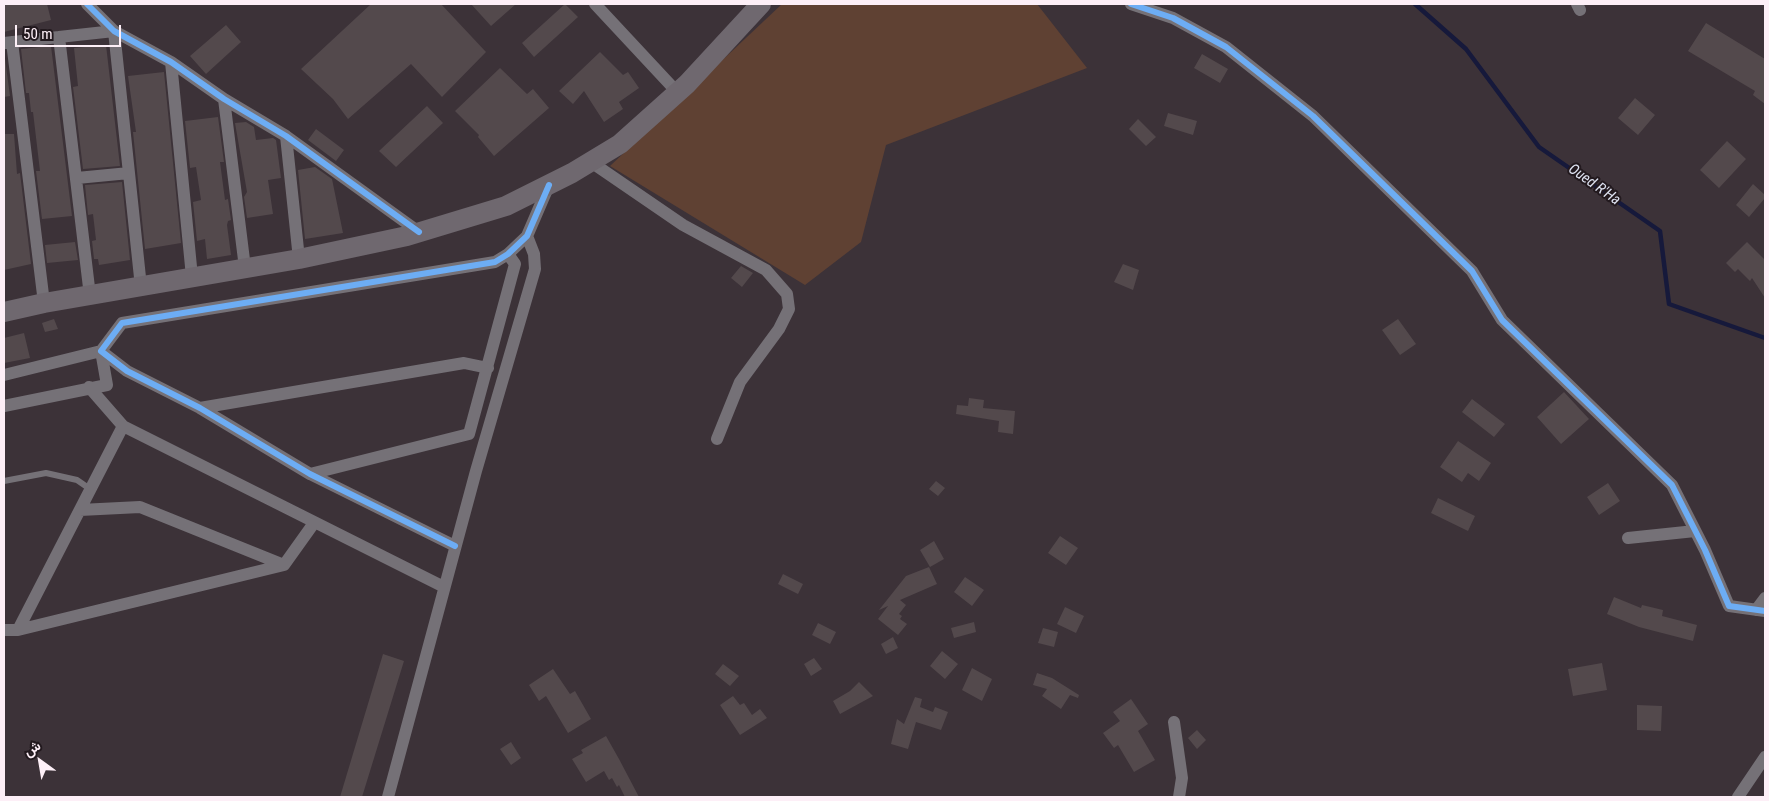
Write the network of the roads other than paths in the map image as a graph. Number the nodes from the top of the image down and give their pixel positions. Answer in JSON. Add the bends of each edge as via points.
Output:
{"nodes":[{"id":1,"x":87,"y":4,"type":"edge"},
{"id":2,"x":595,"y":4,"type":"edge"},
{"id":3,"x":761,"y":4,"type":"edge"},
{"id":4,"x":1131,"y":4,"type":"edge"},
{"id":5,"x":114,"y":31,"type":"junction"},
{"id":6,"x":59,"y":37,"type":"junction"},
{"id":7,"x":8,"y":43,"type":"edge"},
{"id":8,"x":171,"y":62,"type":"junction"},
{"id":9,"x":678,"y":92,"type":"junction"},
{"id":10,"x":224,"y":99,"type":"junction"},
{"id":11,"x":286,"y":136,"type":"junction"},
{"id":12,"x":591,"y":162,"type":"junction"},
{"id":13,"x":129,"y":173,"type":"junction"},
{"id":14,"x":77,"y":178,"type":"junction"},
{"id":15,"x":549,"y":185,"type":"junction"},
{"id":16,"x":419,"y":232,"type":"junction"},
{"id":17,"x":527,"y":236,"type":"junction"},
{"id":18,"x":508,"y":254,"type":"junction"},
{"id":19,"x":534,"y":254,"type":"junction"},
{"id":20,"x":299,"y":259,"type":"junction"},
{"id":21,"x":245,"y":268,"type":"junction"},
{"id":22,"x":192,"y":277,"type":"junction"},
{"id":23,"x":141,"y":287,"type":"junction"},
{"id":24,"x":90,"y":296,"type":"junction"},
{"id":25,"x":44,"y":303,"type":"junction"},
{"id":26,"x":4,"y":312,"type":"edge"},
{"id":27,"x":101,"y":352,"type":"junction"},
{"id":28,"x":488,"y":368,"type":"junction"},
{"id":29,"x":4,"y":375,"type":"edge"},
{"id":30,"x":89,"y":387,"type":"junction"},
{"id":31,"x":4,"y":406,"type":"edge"},
{"id":32,"x":200,"y":408,"type":"junction"},
{"id":33,"x":123,"y":426,"type":"junction"},
{"id":34,"x":717,"y":439,"type":"dead end"},
{"id":35,"x":310,"y":474,"type":"junction"},
{"id":36,"x":4,"y":481,"type":"edge"},
{"id":37,"x":90,"y":489,"type":"junction"},
{"id":38,"x":80,"y":510,"type":"junction"},
{"id":39,"x":314,"y":522,"type":"junction"},
{"id":40,"x":1695,"y":531,"type":"junction"},
{"id":41,"x":1628,"y":538,"type":"dead end"},
{"id":42,"x":455,"y":546,"type":"junction"},
{"id":43,"x":284,"y":565,"type":"junction"},
{"id":44,"x":444,"y":587,"type":"junction"},
{"id":45,"x":1765,"y":598,"type":"edge"},
{"id":46,"x":1760,"y":611,"type":"edge"},
{"id":47,"x":4,"y":630,"type":"edge"},
{"id":48,"x":18,"y":630,"type":"junction"},
{"id":49,"x":1174,"y":722,"type":"dead end"},
{"id":50,"x":1765,"y":757,"type":"edge"},
{"id":51,"x":388,"y":797,"type":"edge"},
{"id":52,"x":1179,"y":797,"type":"edge"},
{"id":53,"x":1738,"y":797,"type":"edge"}],
"edges":[{"from":1,"to":5,"type":"street"},
{"from":2,"to":9,"type":"street"},
{"from":3,"to":9,"type":"main road"},
{"from":4,"to":40,"type":"street","via":[[1174,18],[1226,47],[1313,116],[1472,271],[1502,320],[1672,485]]},
{"from":5,"to":6,"type":"street"},
{"from":5,"to":8,"type":"street"},
{"from":5,"to":13,"type":"street"},
{"from":6,"to":7,"type":"street"},
{"from":6,"to":14,"type":"street"},
{"from":7,"to":25,"type":"street"},
{"from":8,"to":10,"type":"street"},
{"from":8,"to":22,"type":"street"},
{"from":9,"to":12,"type":"main road","via":[[620,144]]},
{"from":10,"to":11,"type":"street"},
{"from":10,"to":21,"type":"street"},
{"from":11,"to":16,"type":"street"},
{"from":11,"to":20,"type":"street"},
{"from":12,"to":15,"type":"main road"},
{"from":12,"to":34,"type":"street","via":[[683,225],[766,270],[787,294],[789,309],[779,329],[740,382]]},
{"from":13,"to":14,"type":"street"},
{"from":13,"to":23,"type":"street"},
{"from":14,"to":24,"type":"street"},
{"from":15,"to":16,"type":"main road","via":[[506,206]]},
{"from":15,"to":17,"type":"street"},
{"from":16,"to":20,"type":"main road"},
{"from":17,"to":18,"type":"street"},
{"from":17,"to":19,"type":"street"},
{"from":18,"to":19,"type":"street"},
{"from":18,"to":27,"type":"street","via":[[496,262],[122,323]]},
{"from":18,"to":28,"type":"street","via":[[516,264]]},
{"from":19,"to":42,"type":"street","via":[[535,270]]},
{"from":20,"to":21,"type":"main road"},
{"from":21,"to":22,"type":"main road"},
{"from":22,"to":23,"type":"main road"},
{"from":23,"to":24,"type":"main road"},
{"from":24,"to":25,"type":"main road"},
{"from":25,"to":26,"type":"main road"},
{"from":27,"to":29,"type":"street"},
{"from":27,"to":30,"type":"street","via":[[107,385]]},
{"from":27,"to":32,"type":"street","via":[[127,371]]},
{"from":28,"to":32,"type":"street","via":[[464,363]]},
{"from":28,"to":35,"type":"street","via":[[469,434]]},
{"from":30,"to":31,"type":"street"},
{"from":30,"to":33,"type":"street"},
{"from":32,"to":35,"type":"street"},
{"from":33,"to":37,"type":"street"},
{"from":33,"to":39,"type":"street"},
{"from":35,"to":42,"type":"street"},
{"from":36,"to":37,"type":"lane","via":[[46,473],[77,480]]},
{"from":37,"to":38,"type":"street"},
{"from":38,"to":43,"type":"street","via":[[140,508]]},
{"from":38,"to":48,"type":"street"},
{"from":39,"to":43,"type":"street"},
{"from":39,"to":44,"type":"street"},
{"from":40,"to":41,"type":"street"},
{"from":40,"to":46,"type":"street","via":[[1729,606]]},
{"from":42,"to":44,"type":"street"},
{"from":43,"to":48,"type":"street"},
{"from":44,"to":51,"type":"street"},
{"from":45,"to":46,"type":"street"},
{"from":47,"to":48,"type":"street"},
{"from":49,"to":52,"type":"street","via":[[1182,778]]},
{"from":50,"to":53,"type":"street"}]}
